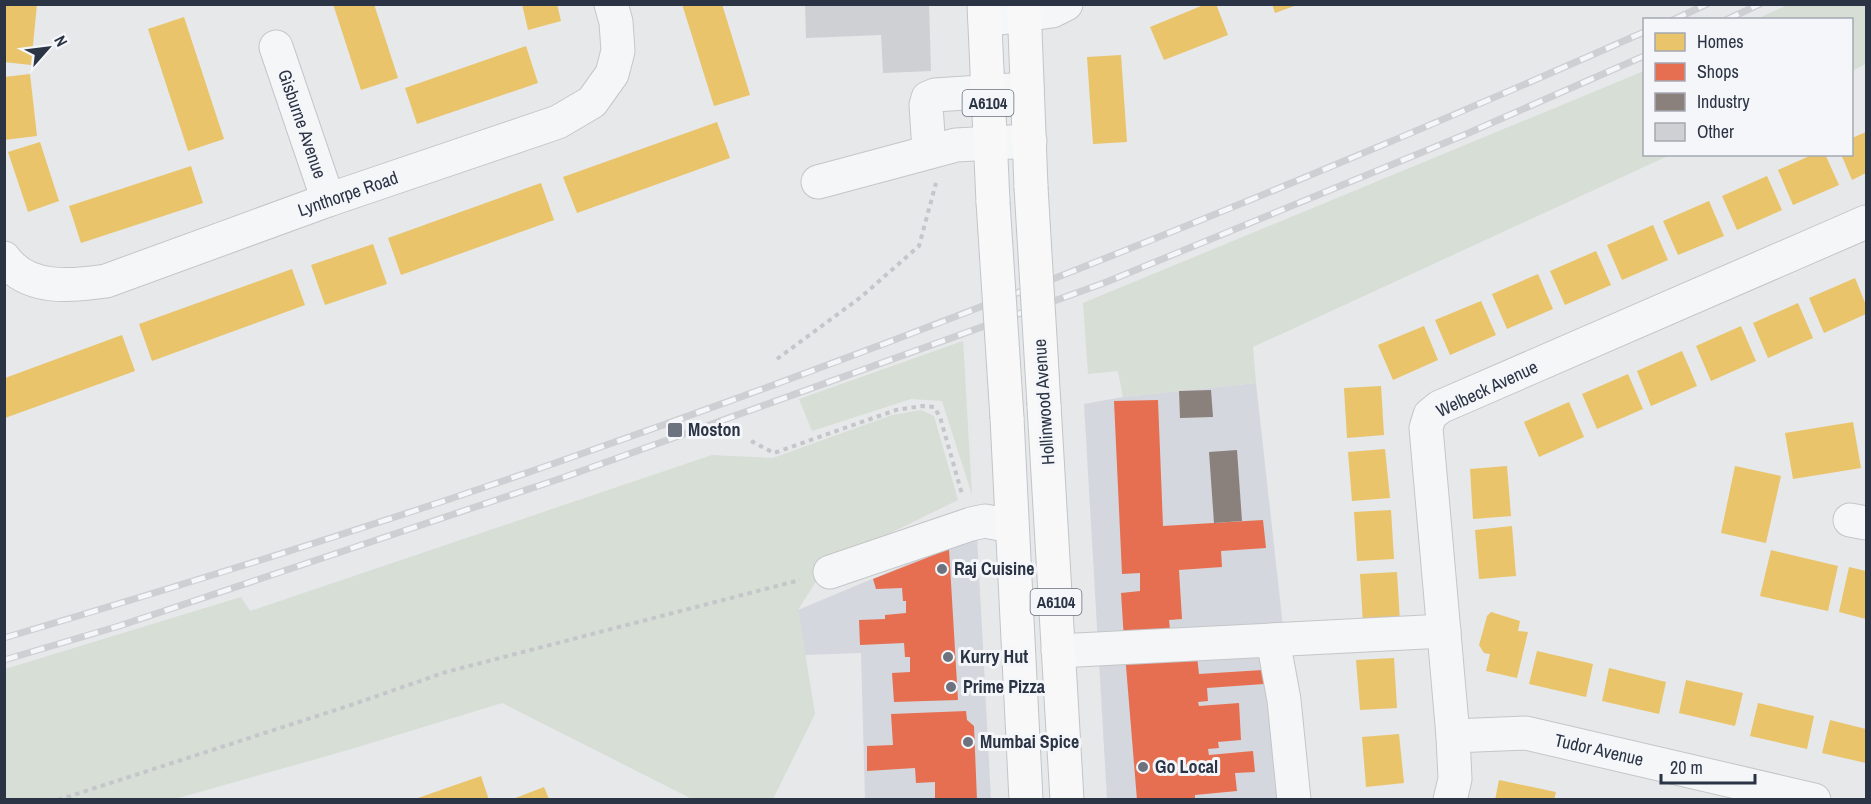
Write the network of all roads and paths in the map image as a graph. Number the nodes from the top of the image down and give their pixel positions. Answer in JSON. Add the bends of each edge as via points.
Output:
{"nodes":[{"id":1,"x":611,"y":4,"type":"edge"},
{"id":2,"x":1066,"y":4,"type":"edge"},
{"id":3,"x":1024,"y":10,"type":"edge"},
{"id":4,"x":985,"y":12,"type":"edge"},
{"id":5,"x":276,"y":47,"type":"dead end"},
{"id":6,"x":1027,"y":90,"type":"junction"},
{"id":7,"x":988,"y":92,"type":"junction"},
{"id":8,"x":1030,"y":141,"type":"junction"},
{"id":9,"x":990,"y":143,"type":"junction"},
{"id":10,"x":933,"y":164,"type":"junction"},
{"id":11,"x":818,"y":182,"type":"dead end"},
{"id":12,"x":328,"y":200,"type":"junction"},
{"id":13,"x":1866,"y":222,"type":"edge"},
{"id":14,"x":4,"y":258,"type":"edge"},
{"id":15,"x":777,"y":360,"type":"dead end"},
{"id":16,"x":751,"y":441,"type":"dead end"},
{"id":17,"x":971,"y":524,"type":"junction"},
{"id":18,"x":1052,"y":525,"type":"junction"},
{"id":19,"x":1011,"y":526,"type":"junction"},
{"id":20,"x":830,"y":572,"type":"joint"},
{"id":21,"x":1444,"y":631,"type":"junction"},
{"id":22,"x":1273,"y":640,"type":"junction"},
{"id":23,"x":1058,"y":651,"type":"junction"},
{"id":24,"x":1454,"y":736,"type":"junction"},
{"id":25,"x":58,"y":800,"type":"edge"},
{"id":26,"x":1026,"y":800,"type":"edge"},
{"id":27,"x":1067,"y":800,"type":"edge"},
{"id":28,"x":1294,"y":800,"type":"edge"},
{"id":29,"x":1450,"y":800,"type":"edge"},
{"id":30,"x":1814,"y":800,"type":"edge"}],
"edges":[{"from":1,"to":12,"type":"street","name":"Lynthorpe Road","via":[[618,51],[612,74],[592,102],[558,122]]},
{"from":2,"to":3,"type":"street","via":[[1052,10]]},
{"from":3,"to":4,"type":"street"},
{"from":3,"to":6,"type":"main road","name":"Hollinwood Avenue"},
{"from":4,"to":7,"type":"main road","number":"A6104"},
{"from":5,"to":12,"type":"street","name":"Gisburne Avenue"},
{"from":6,"to":7,"type":"street"},
{"from":6,"to":8,"type":"main road","name":"Hollinwood Avenue"},
{"from":7,"to":9,"type":"main road","number":"A6104"},
{"from":7,"to":10,"type":"street","via":[[928,98]]},
{"from":8,"to":9,"type":"street"},
{"from":8,"to":18,"type":"main road","name":"Hollinwood Avenue","number":"A6104","bridge":true},
{"from":9,"to":10,"type":"street","via":[[956,146]]},
{"from":9,"to":19,"type":"main road","number":"A6104","bridge":true},
{"from":10,"to":11,"type":"street"},
{"from":10,"to":15,"type":"path","via":[[919,246],[861,297]]},
{"from":12,"to":14,"type":"street","name":"Lynthorpe Road","via":[[106,281],[72,286],[40,282],[23,276]]},
{"from":13,"to":21,"type":"street","name":"Welbeck Avenue","via":[[1440,407],[1430,415],[1426,428]]},
{"from":16,"to":17,"type":"path","via":[[774,453],[896,410],[934,407]]},
{"from":17,"to":19,"type":"street","via":[[985,521]]},
{"from":17,"to":20,"type":"street"},
{"from":18,"to":19,"type":"main road"},
{"from":18,"to":23,"type":"main road","name":"Hollinwood Avenue","number":"A6104"},
{"from":19,"to":26,"type":"main road","number":"A6104"},
{"from":20,"to":25,"type":"path","via":[[446,672]]},
{"from":21,"to":22,"type":"street"},
{"from":21,"to":24,"type":"street","name":"Welbeck Avenue"},
{"from":22,"to":23,"type":"street"},
{"from":22,"to":28,"type":"street","via":[[1284,700]]},
{"from":23,"to":27,"type":"main road","name":"Hollinwood Avenue","number":"A6104"},
{"from":24,"to":29,"type":"street","name":"Welbeck Avenue","via":[[1455,780]]},
{"from":24,"to":30,"type":"street","name":"Tudor Avenue","via":[[1526,733]]}]}
